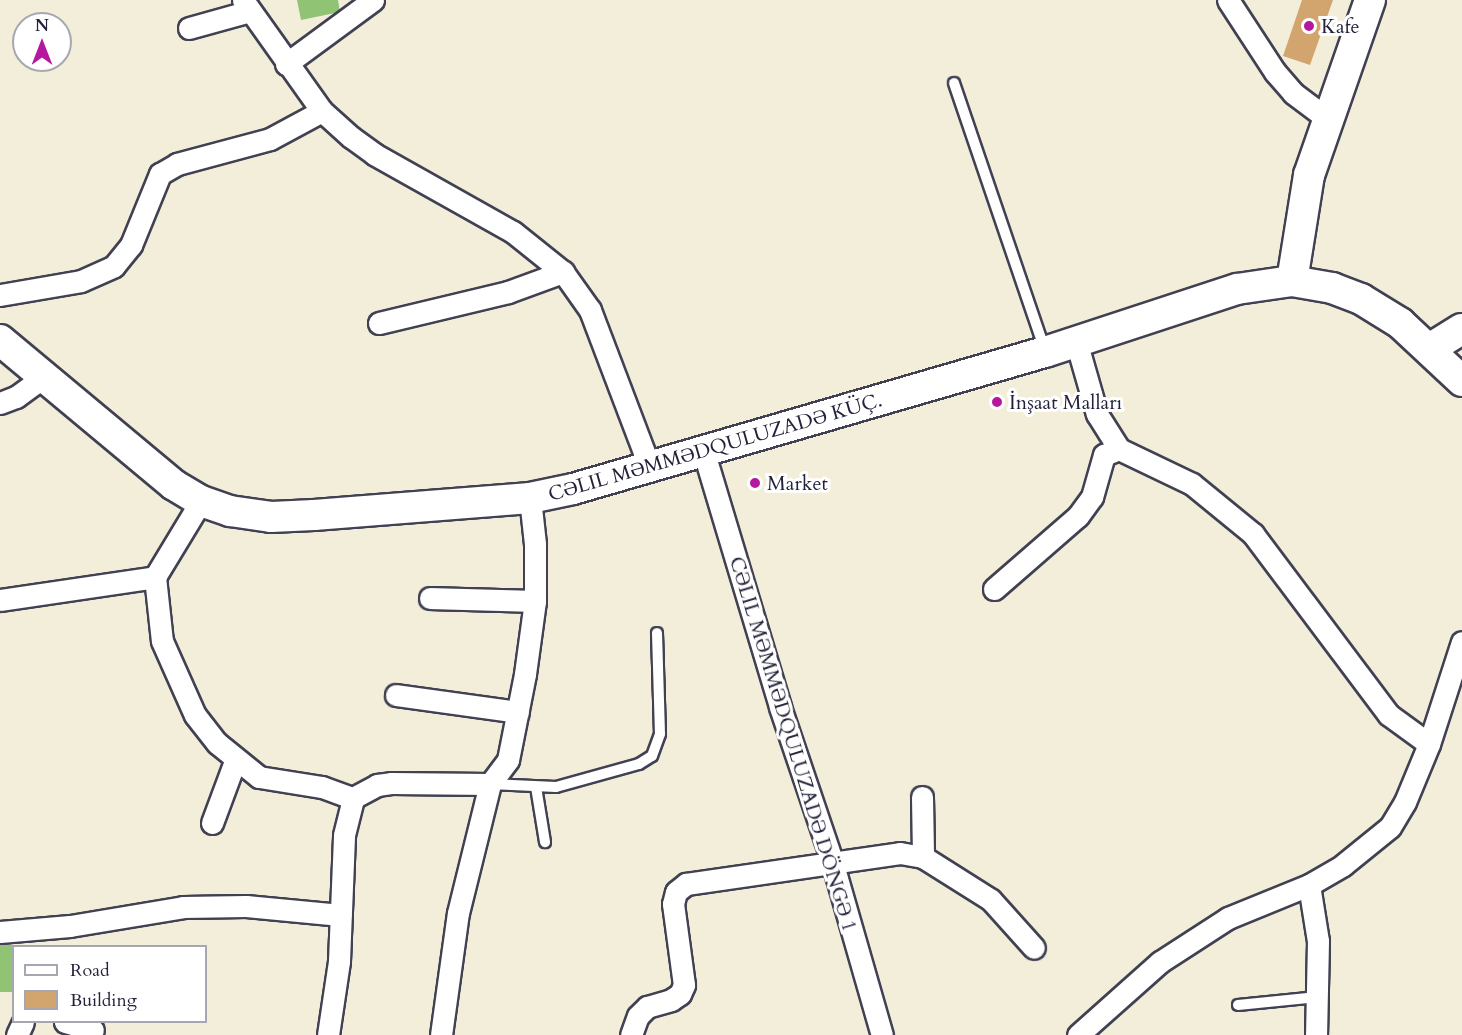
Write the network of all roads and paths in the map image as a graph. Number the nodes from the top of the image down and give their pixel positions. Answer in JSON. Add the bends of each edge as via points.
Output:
{"nodes":[{"id":1,"x":1228,"y":0,"type":"edge"},
{"id":2,"x":1370,"y":0,"type":"edge"},
{"id":3,"x":371,"y":1,"type":"edge"},
{"id":4,"x":247,"y":5,"type":"edge"},
{"id":5,"x":189,"y":28,"type":"dead end"},
{"id":6,"x":286,"y":64,"type":"junction"},
{"id":7,"x":954,"y":83,"type":"dead end"},
{"id":8,"x":322,"y":111,"type":"junction"},
{"id":9,"x":1329,"y":120,"type":"junction"},
{"id":10,"x":563,"y":273,"type":"junction"},
{"id":11,"x":1292,"y":281,"type":"junction"},
{"id":12,"x":0,"y":295,"type":"edge"},
{"id":13,"x":379,"y":323,"type":"dead end"},
{"id":14,"x":1462,"y":329,"type":"edge"},
{"id":15,"x":0,"y":340,"type":"edge"},
{"id":16,"x":1076,"y":341,"type":"junction"},
{"id":17,"x":1431,"y":348,"type":"junction"},
{"id":18,"x":1045,"y":352,"type":"junction"},
{"id":19,"x":45,"y":376,"type":"junction"},
{"id":20,"x":1462,"y":381,"type":"edge"},
{"id":21,"x":0,"y":403,"type":"edge"},
{"id":22,"x":1119,"y":449,"type":"junction"},
{"id":23,"x":704,"y":453,"type":"junction"},
{"id":24,"x":650,"y":468,"type":"junction"},
{"id":25,"x":530,"y":498,"type":"junction"},
{"id":26,"x":201,"y":501,"type":"junction"},
{"id":27,"x":155,"y":577,"type":"junction"},
{"id":28,"x":994,"y":589,"type":"dead end"},
{"id":29,"x":430,"y":598,"type":"dead end"},
{"id":30,"x":0,"y":600,"type":"edge"},
{"id":31,"x":535,"y":601,"type":"junction"},
{"id":32,"x":657,"y":633,"type":"dead end"},
{"id":33,"x":1462,"y":642,"type":"edge"},
{"id":34,"x":396,"y":695,"type":"dead end"},
{"id":35,"x":518,"y":712,"type":"junction"},
{"id":36,"x":1429,"y":744,"type":"junction"},
{"id":37,"x":235,"y":761,"type":"junction"},
{"id":38,"x":490,"y":784,"type":"junction"},
{"id":39,"x":536,"y":787,"type":"junction"},
{"id":40,"x":922,"y":797,"type":"dead end"},
{"id":41,"x":353,"y":798,"type":"junction"},
{"id":42,"x":212,"y":823,"type":"dead end"},
{"id":43,"x":545,"y":842,"type":"dead end"},
{"id":44,"x":924,"y":857,"type":"junction"},
{"id":45,"x":832,"y":861,"type":"junction"},
{"id":46,"x":1309,"y":885,"type":"junction"},
{"id":47,"x":341,"y":915,"type":"junction"},
{"id":48,"x":0,"y":932,"type":"edge"},
{"id":49,"x":41,"y":938,"type":"edge"},
{"id":50,"x":1034,"y":948,"type":"dead end"},
{"id":51,"x":1318,"y":998,"type":"junction"},
{"id":52,"x":1238,"y":1005,"type":"dead end"},
{"id":53,"x":68,"y":1023,"type":"edge"},
{"id":54,"x":93,"y":1030,"type":"dead end"},
{"id":55,"x":328,"y":1035,"type":"edge"},
{"id":56,"x":441,"y":1035,"type":"edge"},
{"id":57,"x":631,"y":1035,"type":"edge"},
{"id":58,"x":882,"y":1035,"type":"edge"},
{"id":59,"x":1078,"y":1035,"type":"edge"},
{"id":60,"x":1316,"y":1035,"type":"edge"}],
"edges":[{"from":1,"to":9,"type":"street","via":[[1275,72],[1293,93]]},
{"from":2,"to":9,"type":"street"},
{"from":3,"to":6,"type":"street"},
{"from":4,"to":5,"type":"street"},
{"from":4,"to":6,"type":"street"},
{"from":6,"to":8,"type":"street"},
{"from":7,"to":18,"type":"lane"},
{"from":8,"to":10,"type":"street","via":[[374,154],[513,232]]},
{"from":8,"to":12,"type":"street","via":[[270,139],[177,164],[160,174],[131,245],[114,266],[81,281]]},
{"from":9,"to":11,"type":"street","via":[[1304,194]]},
{"from":10,"to":13,"type":"street","via":[[508,292]]},
{"from":10,"to":24,"type":"street","via":[[590,310]]},
{"from":11,"to":16,"type":"street","name":"CƏLIL MƏMMƏDQULUZADƏ KÜÇ.","via":[[1238,289]]},
{"from":11,"to":17,"type":"street","name":"CƏLIL MƏMMƏDQULUZADƏ KÜÇ.","via":[[1332,288],[1361,299]]},
{"from":14,"to":17,"type":"street"},
{"from":15,"to":19,"type":"street","name":"CƏLIL MƏMMƏDQULUZADƏ KÜÇ."},
{"from":16,"to":18,"type":"street","name":"CƏLIL MƏMMƏDQULUZADƏ KÜÇ."},
{"from":16,"to":22,"type":"street","via":[[1097,414]]},
{"from":17,"to":20,"type":"street","name":"CƏLIL MƏMMƏDQULUZADƏ KÜÇ."},
{"from":18,"to":23,"type":"street","name":"CƏLIL MƏMMƏDQULUZADƏ KÜÇ."},
{"from":19,"to":21,"type":"street"},
{"from":19,"to":26,"type":"street","name":"CƏLIL MƏMMƏDQULUZADƏ KÜÇ.","via":[[174,485]]},
{"from":22,"to":28,"type":"street","via":[[1104,455],[1092,497],[1078,516]]},
{"from":22,"to":36,"type":"street","via":[[1192,484],[1253,534],[1389,716]]},
{"from":23,"to":24,"type":"street","name":"CƏLIL MƏMMƏDQULUZADƏ KÜÇ."},
{"from":23,"to":45,"type":"street","name":"CƏLIL MƏMMƏDQULUZADƏ DÖNGƏ 1","via":[[780,707]]},
{"from":24,"to":25,"type":"street","name":"CƏLIL MƏMMƏDQULUZADƏ KÜÇ."},
{"from":25,"to":26,"type":"street","name":"CƏLIL MƏMMƏDQULUZADƏ KÜÇ.","via":[[271,517],[230,511]]},
{"from":25,"to":31,"type":"street","via":[[536,544]]},
{"from":26,"to":27,"type":"street"},
{"from":27,"to":30,"type":"street"},
{"from":27,"to":37,"type":"street","via":[[162,641],[177,679],[195,715]]},
{"from":29,"to":31,"type":"street"},
{"from":31,"to":35,"type":"street"},
{"from":32,"to":39,"type":"lane","via":[[660,734],[652,756],[639,764],[556,787]]},
{"from":33,"to":36,"type":"street"},
{"from":34,"to":35,"type":"street"},
{"from":35,"to":38,"type":"street","via":[[508,760]]},
{"from":36,"to":46,"type":"street","via":[[1390,827],[1368,848]]},
{"from":37,"to":41,"type":"street","via":[[259,777],[321,787]]},
{"from":37,"to":42,"type":"street"},
{"from":38,"to":39,"type":"lane"},
{"from":38,"to":41,"type":"street","via":[[384,784]]},
{"from":38,"to":56,"type":"street","via":[[458,913]]},
{"from":39,"to":43,"type":"lane"},
{"from":40,"to":44,"type":"street"},
{"from":41,"to":47,"type":"street","via":[[344,835]]},
{"from":44,"to":45,"type":"street","via":[[900,853]]},
{"from":44,"to":50,"type":"street","via":[[991,900]]},
{"from":45,"to":57,"type":"street","via":[[686,884],[676,892],[673,904],[684,985],[671,1000],[647,1007],[638,1016]]},
{"from":45,"to":58,"type":"street","name":"CƏLIL MƏMMƏDQULUZADƏ DÖNGƏ 1"},
{"from":46,"to":51,"type":"street","via":[[1316,909]]},
{"from":46,"to":59,"type":"street","via":[[1228,918],[1196,938],[1160,962]]},
{"from":47,"to":49,"type":"street","via":[[246,906],[183,907]]},
{"from":47,"to":55,"type":"street"},
{"from":48,"to":49,"type":"street"},
{"from":51,"to":52,"type":"lane"},
{"from":51,"to":60,"type":"street"},
{"from":53,"to":54,"type":"street"}]}
